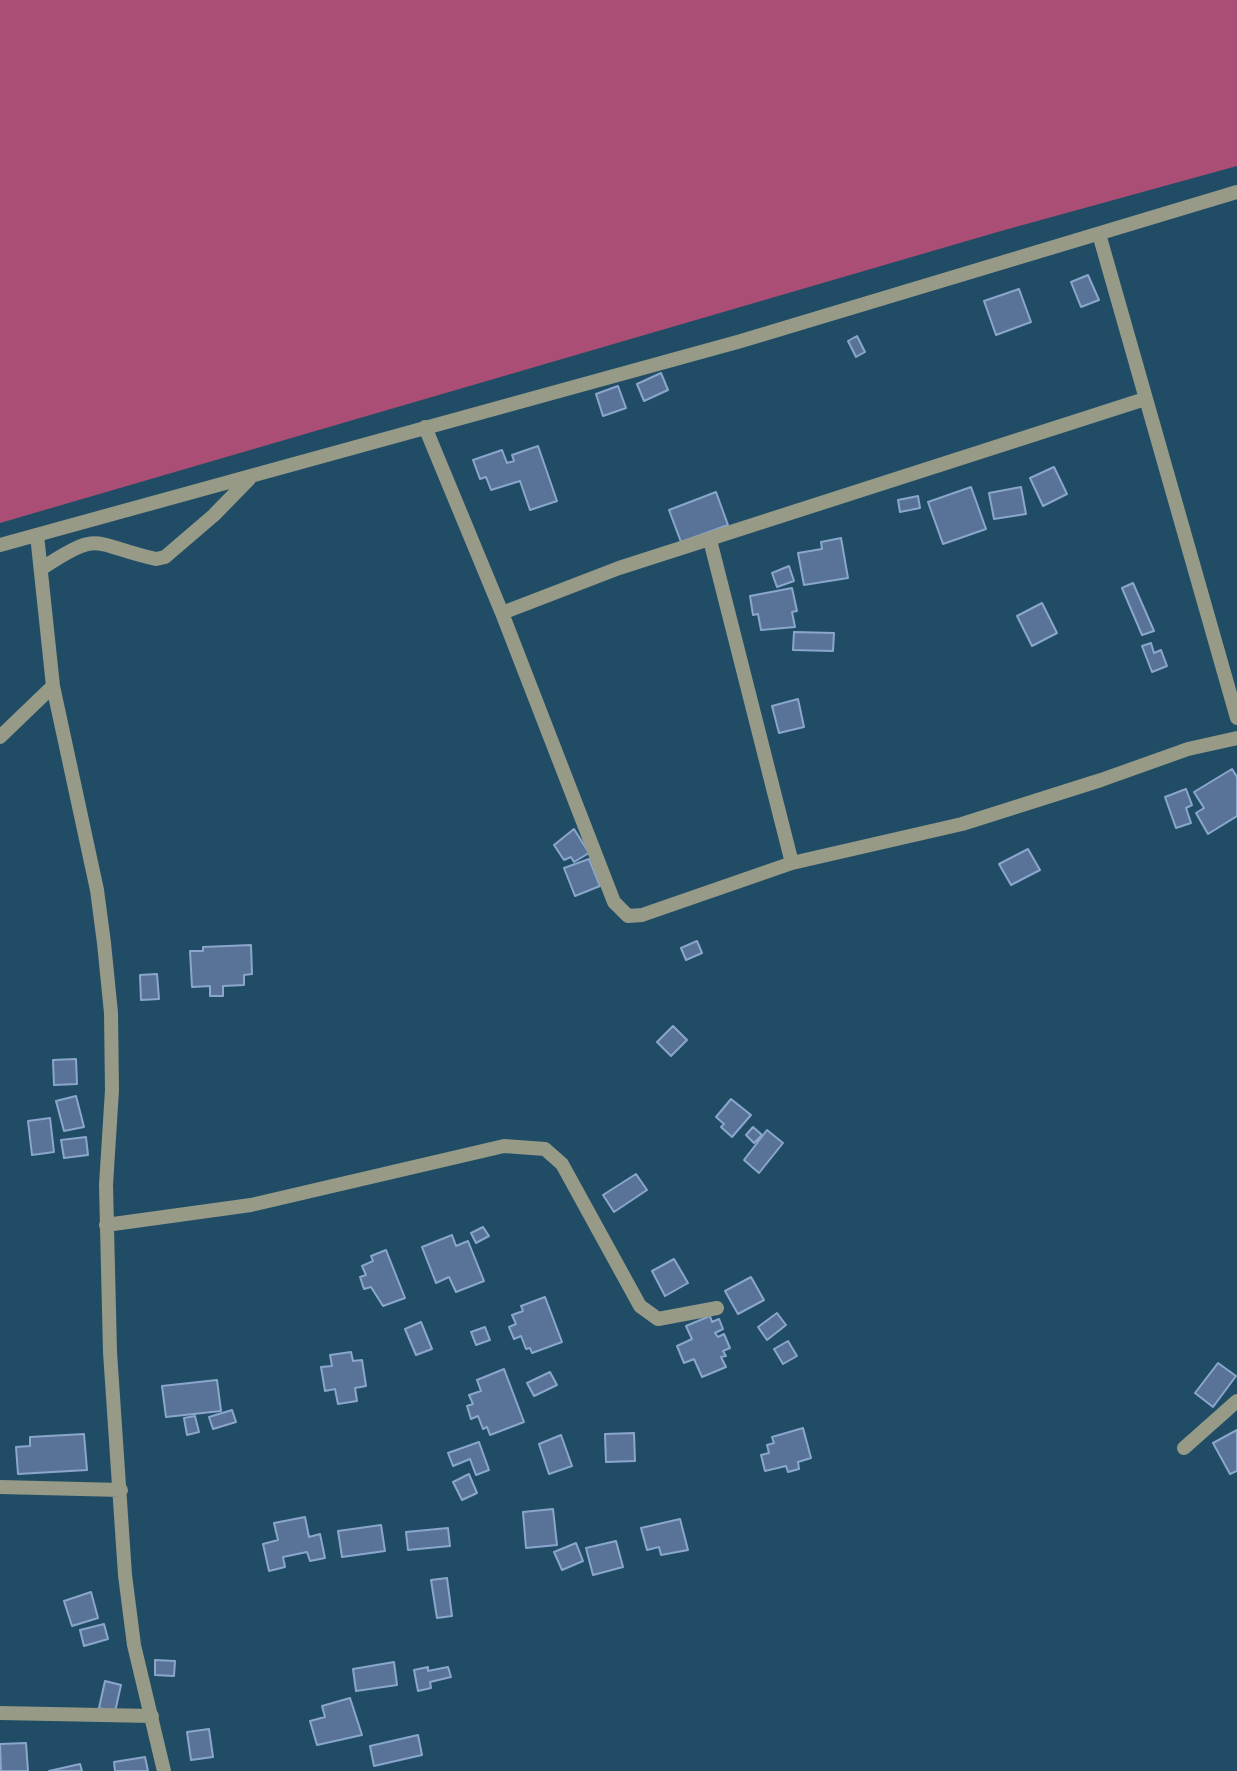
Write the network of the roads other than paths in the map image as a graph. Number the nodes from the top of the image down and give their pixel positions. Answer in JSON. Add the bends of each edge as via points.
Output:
{"nodes":[{"id":1,"x":1237,"y":192,"type":"edge"},
{"id":2,"x":1098,"y":234,"type":"junction"},
{"id":3,"x":1145,"y":400,"type":"junction"},
{"id":4,"x":425,"y":427,"type":"junction"},
{"id":5,"x":250,"y":478,"type":"junction"},
{"id":6,"x":37,"y":535,"type":"junction"},
{"id":7,"x":710,"y":540,"type":"junction"},
{"id":8,"x":0,"y":545,"type":"edge"},
{"id":9,"x":41,"y":569,"type":"junction"},
{"id":10,"x":502,"y":613,"type":"junction"},
{"id":11,"x":53,"y":686,"type":"junction"},
{"id":12,"x":1237,"y":719,"type":"edge"},
{"id":13,"x":0,"y":737,"type":"edge"},
{"id":14,"x":1237,"y":738,"type":"edge"},
{"id":15,"x":792,"y":863,"type":"junction"},
{"id":16,"x":106,"y":1225,"type":"junction"},
{"id":17,"x":717,"y":1308,"type":"dead end"},
{"id":18,"x":1237,"y":1401,"type":"edge"},
{"id":19,"x":1184,"y":1448,"type":"dead end"},
{"id":20,"x":0,"y":1487,"type":"edge"},
{"id":21,"x":121,"y":1490,"type":"junction"},
{"id":22,"x":0,"y":1713,"type":"edge"},
{"id":23,"x":152,"y":1716,"type":"junction"},
{"id":24,"x":164,"y":1771,"type":"edge"}],
"edges":[{"from":1,"to":2,"type":"street"},
{"from":2,"to":3,"type":"street"},
{"from":2,"to":4,"type":"street","via":[[741,341]]},
{"from":3,"to":7,"type":"street"},
{"from":3,"to":12,"type":"street"},
{"from":4,"to":5,"type":"street"},
{"from":4,"to":10,"type":"street"},
{"from":5,"to":6,"type":"street"},
{"from":5,"to":9,"type":"street","via":[[165,556],[147,557],[92,541]]},
{"from":6,"to":8,"type":"street"},
{"from":6,"to":9,"type":"street"},
{"from":7,"to":10,"type":"street","via":[[619,568]]},
{"from":7,"to":15,"type":"street"},
{"from":9,"to":11,"type":"street"},
{"from":10,"to":15,"type":"street","via":[[614,902],[628,916]]},
{"from":11,"to":13,"type":"street"},
{"from":11,"to":16,"type":"street","via":[[97,890],[105,955],[113,1090]]},
{"from":14,"to":15,"type":"street","via":[[1188,749],[962,824]]},
{"from":16,"to":17,"type":"street","via":[[251,1205],[504,1146],[545,1150],[562,1164],[640,1306],[658,1319]]},
{"from":16,"to":21,"type":"street"},
{"from":18,"to":19,"type":"street"},
{"from":20,"to":21,"type":"street"},
{"from":21,"to":23,"type":"street","via":[[134,1644]]},
{"from":22,"to":23,"type":"street"},
{"from":23,"to":24,"type":"street"}]}
